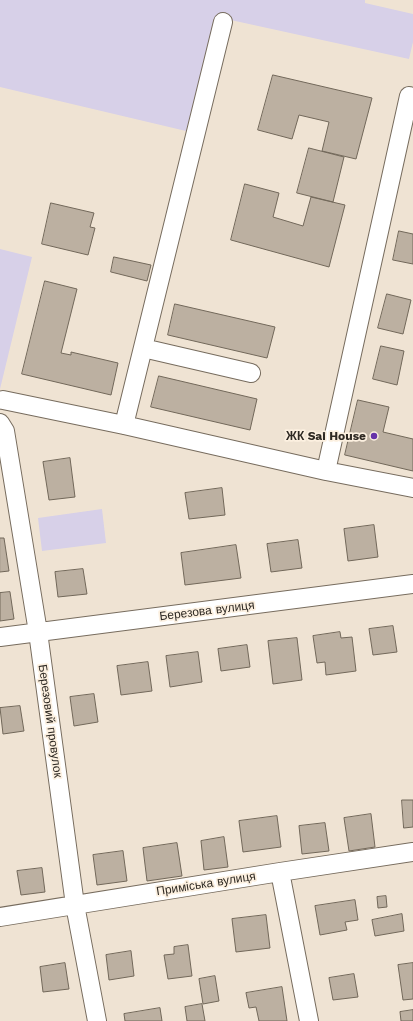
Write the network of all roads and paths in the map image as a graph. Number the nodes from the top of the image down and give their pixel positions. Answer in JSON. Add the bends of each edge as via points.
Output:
{"nodes":[{"id":1,"x":223,"y":22,"type":"dead end"},
{"id":2,"x":413,"y":97,"type":"edge"},
{"id":3,"x":143,"y":348,"type":"junction"},
{"id":4,"x":251,"y":373,"type":"dead end"},
{"id":5,"x":3,"y":400,"type":"dead end"},
{"id":6,"x":0,"y":424,"type":"edge"},
{"id":7,"x":124,"y":424,"type":"junction"},
{"id":8,"x":326,"y":470,"type":"junction"},
{"id":9,"x":413,"y":488,"type":"edge"},
{"id":10,"x":413,"y":584,"type":"edge"},
{"id":11,"x":38,"y":632,"type":"junction"},
{"id":12,"x":0,"y":637,"type":"edge"},
{"id":13,"x":413,"y":852,"type":"edge"},
{"id":14,"x":280,"y":872,"type":"junction"},
{"id":15,"x":75,"y":905,"type":"junction"},
{"id":16,"x":0,"y":917,"type":"edge"},
{"id":17,"x":97,"y":1021,"type":"edge"},
{"id":18,"x":309,"y":1021,"type":"edge"}],
"edges":[{"from":1,"to":3,"type":"street"},
{"from":2,"to":8,"type":"street","via":[[409,96]]},
{"from":3,"to":4,"type":"street"},
{"from":3,"to":7,"type":"street"},
{"from":5,"to":7,"type":"street"},
{"from":6,"to":11,"type":"street","name":"Березовий провулок","via":[[5,431]]},
{"from":7,"to":8,"type":"street"},
{"from":8,"to":9,"type":"street"},
{"from":10,"to":11,"type":"street","name":"Березова вулиця"},
{"from":11,"to":12,"type":"street","name":"Березова вулиця"},
{"from":11,"to":15,"type":"street","name":"Березовий провулок"},
{"from":13,"to":14,"type":"street","name":"Приміська вулиця"},
{"from":14,"to":15,"type":"street","name":"Приміська вулиця"},
{"from":14,"to":18,"type":"street"},
{"from":15,"to":16,"type":"street","name":"Приміська вулиця"},
{"from":15,"to":17,"type":"street","name":"Березовий провулок"}]}
